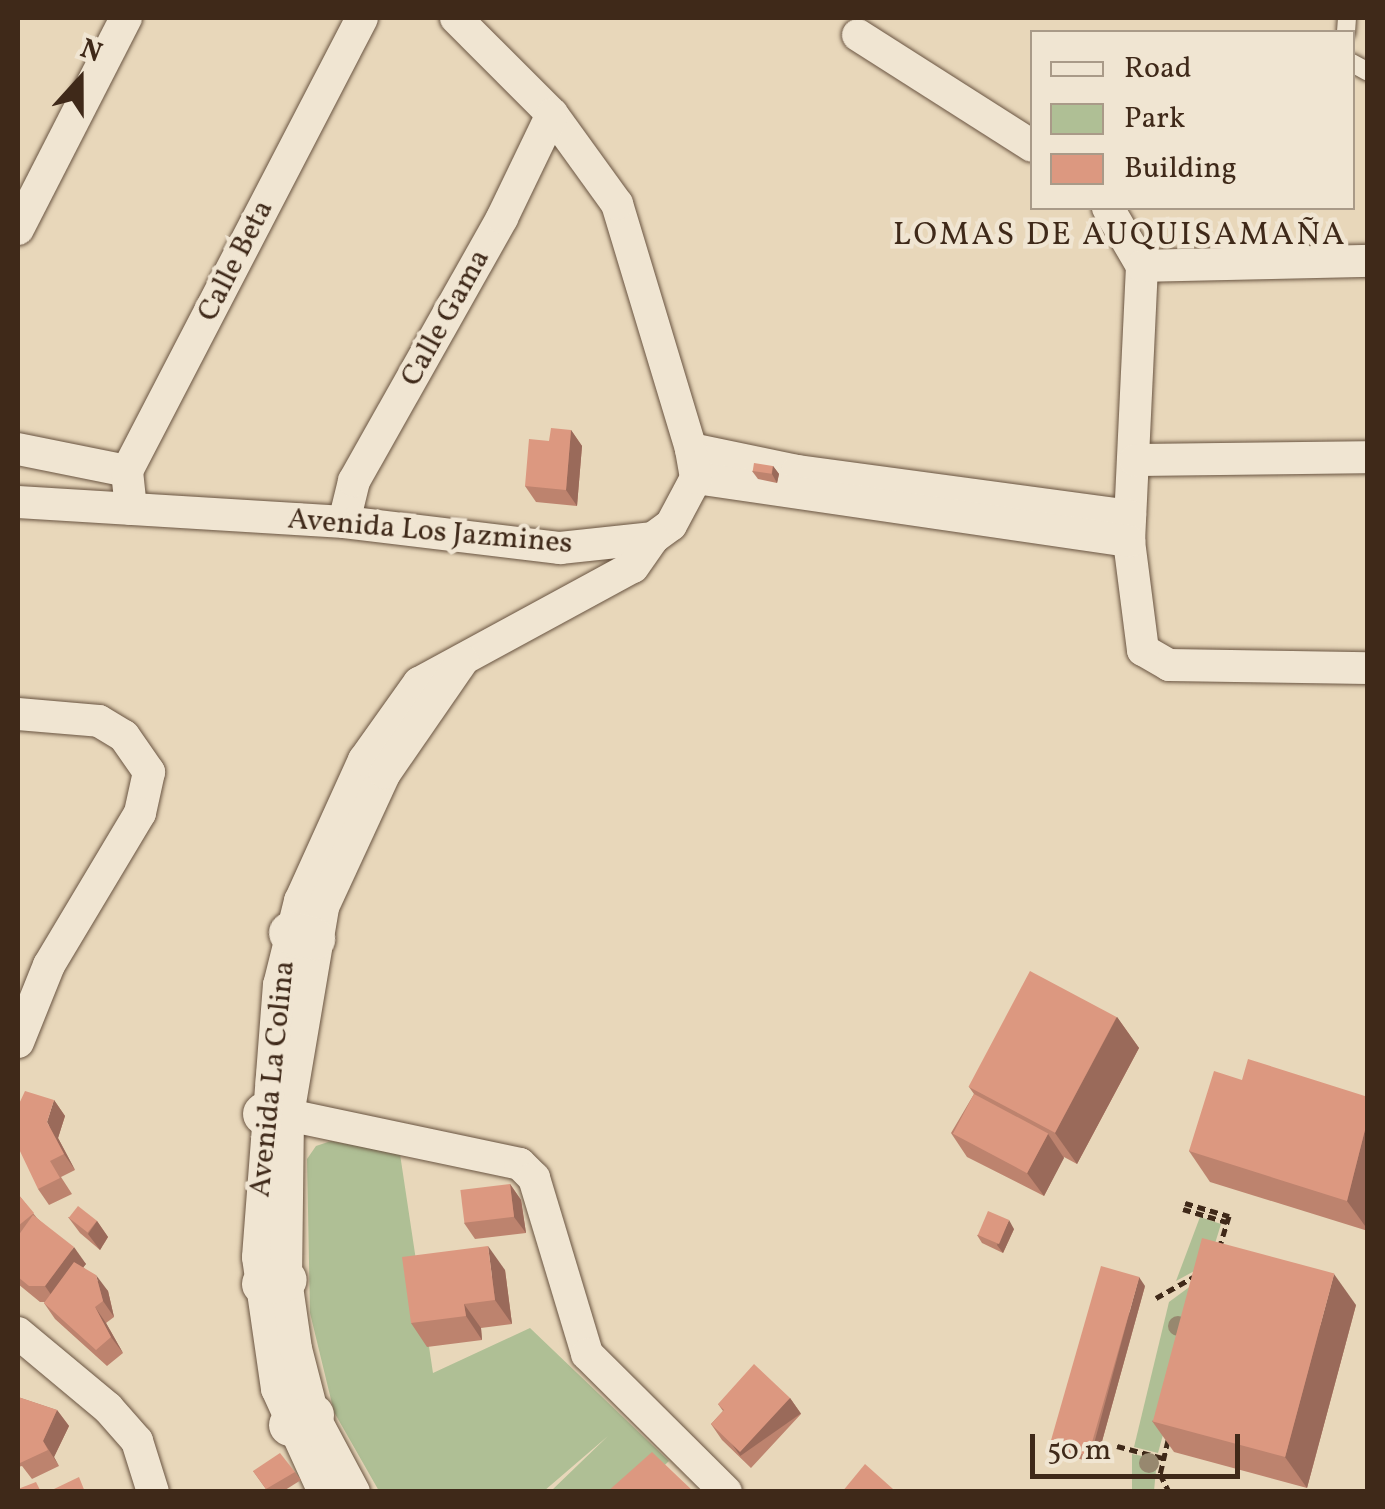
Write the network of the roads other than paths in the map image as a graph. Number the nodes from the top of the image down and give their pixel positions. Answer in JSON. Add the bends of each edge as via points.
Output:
{"nodes":[{"id":1,"x":126,"y":18,"type":"edge"},
{"id":2,"x":362,"y":18,"type":"edge"},
{"id":3,"x":456,"y":18,"type":"edge"},
{"id":4,"x":858,"y":35,"type":"dead end"},
{"id":5,"x":552,"y":114,"type":"junction"},
{"id":6,"x":1030,"y":145,"type":"edge"},
{"id":7,"x":1109,"y":210,"type":"edge"},
{"id":8,"x":18,"y":229,"type":"edge"},
{"id":9,"x":1368,"y":261,"type":"edge"},
{"id":10,"x":1142,"y":266,"type":"junction"},
{"id":11,"x":18,"y":449,"type":"edge"},
{"id":12,"x":1368,"y":457,"type":"edge"},
{"id":13,"x":1136,"y":460,"type":"junction"},
{"id":14,"x":694,"y":464,"type":"junction"},
{"id":15,"x":127,"y":471,"type":"junction"},
{"id":16,"x":18,"y":502,"type":"edge"},
{"id":17,"x":131,"y":509,"type":"junction"},
{"id":18,"x":344,"y":522,"type":"junction"},
{"id":19,"x":1130,"y":528,"type":"junction"},
{"id":20,"x":653,"y":538,"type":"junction"},
{"id":21,"x":1368,"y":668,"type":"edge"},
{"id":22,"x":18,"y":714,"type":"edge"},
{"id":23,"x":18,"y":1042,"type":"edge"},
{"id":24,"x":276,"y":1115,"type":"junction"},
{"id":25,"x":18,"y":1333,"type":"edge"},
{"id":26,"x":301,"y":1420,"type":"junction"},
{"id":27,"x":154,"y":1492,"type":"edge"},
{"id":28,"x":324,"y":1492,"type":"edge"},
{"id":29,"x":354,"y":1492,"type":"edge"},
{"id":30,"x":726,"y":1492,"type":"edge"}],
"edges":[{"from":1,"to":8,"type":"street"},
{"from":2,"to":15,"type":"street","name":"Calle Beta"},
{"from":3,"to":5,"type":"street"},
{"from":4,"to":6,"type":"street"},
{"from":5,"to":14,"type":"street","via":[[617,204]]},
{"from":5,"to":18,"type":"street","name":"Calle Gama","via":[[502,218],[354,481]]},
{"from":7,"to":10,"type":"street"},
{"from":9,"to":10,"type":"street"},
{"from":10,"to":13,"type":"street"},
{"from":11,"to":15,"type":"street"},
{"from":12,"to":13,"type":"street"},
{"from":13,"to":19,"type":"street"},
{"from":14,"to":19,"type":"street"},
{"from":14,"to":20,"type":"street","via":[[687,505]]},
{"from":15,"to":17,"type":"street"},
{"from":16,"to":17,"type":"street","name":"Avenida Los Jazmines"},
{"from":17,"to":18,"type":"street","name":"Avenida Los Jazmines"},
{"from":18,"to":20,"type":"street","name":"Avenida Los Jazmines","via":[[560,548]]},
{"from":19,"to":21,"type":"street","via":[[1137,631],[1154,660]]},
{"from":20,"to":24,"type":"street","name":"Avenida La Colina","via":[[633,567],[418,683],[364,760],[302,936]]},
{"from":22,"to":23,"type":"street","via":[[99,721],[124,736],[148,772],[140,813],[48,965]]},
{"from":24,"to":26,"type":"street","name":"Avenida La Colina","via":[[270,1358]]},
{"from":24,"to":30,"type":"street","via":[[520,1164],[534,1178],[587,1354]]},
{"from":25,"to":27,"type":"street","via":[[137,1441]]},
{"from":26,"to":28,"type":"street","name":"Avenida La Colina"},
{"from":26,"to":29,"type":"street","name":"Avenida La Colina"}]}
